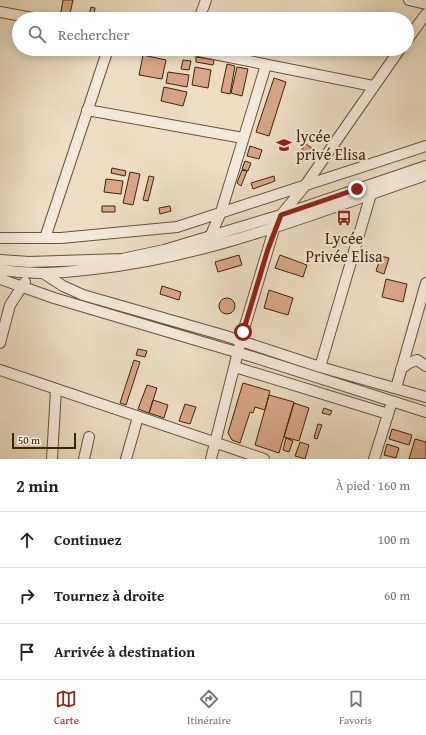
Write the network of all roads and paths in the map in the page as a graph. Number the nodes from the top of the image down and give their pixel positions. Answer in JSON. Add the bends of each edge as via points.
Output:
{"nodes":[{"id":1,"x":206,"y":0,"type":"edge"},
{"id":2,"x":409,"y":0,"type":"edge"},
{"id":3,"x":426,"y":4,"type":"edge"},
{"id":4,"x":0,"y":12,"type":"edge"},
{"id":5,"x":202,"y":12,"type":"edge"},
{"id":6,"x":12,"y":14,"type":"edge"},
{"id":7,"x":426,"y":14,"type":"edge"},
{"id":8,"x":414,"y":30,"type":"edge"},
{"id":9,"x":106,"y":56,"type":"edge"},
{"id":10,"x":223,"y":56,"type":"edge"},
{"id":11,"x":395,"y":56,"type":"edge"},
{"id":12,"x":266,"y":65,"type":"junction"},
{"id":13,"x":373,"y":86,"type":"junction"},
{"id":14,"x":87,"y":110,"type":"junction"},
{"id":15,"x":243,"y":138,"type":"junction"},
{"id":16,"x":426,"y":146,"type":"edge"},
{"id":17,"x":426,"y":166,"type":"edge"},
{"id":18,"x":426,"y":175,"type":"edge"},
{"id":19,"x":304,"y":187,"type":"junction"},
{"id":20,"x":371,"y":194,"type":"junction"},
{"id":21,"x":221,"y":212,"type":"junction"},
{"id":22,"x":281,"y":215,"type":"junction"},
{"id":23,"x":275,"y":226,"type":"junction"},
{"id":24,"x":210,"y":237,"type":"junction"},
{"id":25,"x":0,"y":238,"type":"edge"},
{"id":26,"x":46,"y":238,"type":"junction"},
{"id":27,"x":0,"y":260,"type":"edge"},
{"id":28,"x":29,"y":262,"type":"junction"},
{"id":29,"x":41,"y":262,"type":"junction"},
{"id":30,"x":0,"y":270,"type":"edge"},
{"id":31,"x":28,"y":274,"type":"junction"},
{"id":32,"x":44,"y":274,"type":"junction"},
{"id":33,"x":0,"y":279,"type":"edge"},
{"id":34,"x":23,"y":287,"type":"junction"},
{"id":35,"x":425,"y":290,"type":"edge"},
{"id":36,"x":5,"y":304,"type":"edge"},
{"id":37,"x":242,"y":341,"type":"junction"},
{"id":38,"x":0,"y":343,"type":"edge"},
{"id":39,"x":238,"y":353,"type":"junction"},
{"id":40,"x":426,"y":366,"type":"edge"},
{"id":41,"x":235,"y":367,"type":"junction"},
{"id":42,"x":320,"y":367,"type":"junction"},
{"id":43,"x":401,"y":369,"type":"junction"},
{"id":44,"x":0,"y":370,"type":"edge"},
{"id":45,"x":305,"y":374,"type":"junction"},
{"id":46,"x":302,"y":388,"type":"junction"},
{"id":47,"x":396,"y":388,"type":"junction"},
{"id":48,"x":56,"y":389,"type":"junction"},
{"id":49,"x":426,"y":397,"type":"edge"},
{"id":50,"x":392,"y":402,"type":"junction"},
{"id":51,"x":426,"y":412,"type":"edge"},
{"id":52,"x":388,"y":414,"type":"junction"},
{"id":53,"x":138,"y":417,"type":"junction"},
{"id":54,"x":89,"y":437,"type":"dead end"},
{"id":55,"x":215,"y":444,"type":"junction"},
{"id":56,"x":52,"y":459,"type":"edge"},
{"id":57,"x":84,"y":459,"type":"edge"},
{"id":58,"x":126,"y":459,"type":"edge"},
{"id":59,"x":211,"y":459,"type":"edge"},
{"id":60,"x":264,"y":459,"type":"edge"},
{"id":61,"x":374,"y":459,"type":"edge"}],
"edges":[{"from":1,"to":5,"type":"street"},
{"from":2,"to":3,"type":"street"},
{"from":4,"to":6,"type":"street"},
{"from":7,"to":8,"type":"street"},
{"from":9,"to":14,"type":"street"},
{"from":10,"to":12,"type":"street"},
{"from":11,"to":13,"type":"street"},
{"from":12,"to":13,"type":"street"},
{"from":12,"to":15,"type":"street"},
{"from":13,"to":19,"type":"street"},
{"from":14,"to":15,"type":"street"},
{"from":14,"to":26,"type":"street"},
{"from":15,"to":21,"type":"street"},
{"from":16,"to":19,"type":"street"},
{"from":17,"to":22,"type":"street"},
{"from":18,"to":20,"type":"street"},
{"from":19,"to":21,"type":"street"},
{"from":19,"to":22,"type":"street"},
{"from":20,"to":23,"type":"street"},
{"from":20,"to":42,"type":"street"},
{"from":21,"to":24,"type":"street"},
{"from":21,"to":26,"type":"street","via":[[177,226]]},
{"from":22,"to":23,"type":"street"},
{"from":22,"to":24,"type":"street"},
{"from":23,"to":32,"type":"street","via":[[168,258],[126,266]]},
{"from":23,"to":37,"type":"street"},
{"from":24,"to":29,"type":"street","via":[[122,259]]},
{"from":25,"to":26,"type":"street"},
{"from":27,"to":28,"type":"street"},
{"from":28,"to":29,"type":"street"},
{"from":28,"to":31,"type":"street"},
{"from":29,"to":32,"type":"street"},
{"from":30,"to":31,"type":"street"},
{"from":31,"to":32,"type":"street"},
{"from":31,"to":34,"type":"street"},
{"from":32,"to":37,"type":"street","via":[[83,295]]},
{"from":33,"to":34,"type":"street"},
{"from":34,"to":36,"type":"street"},
{"from":34,"to":39,"type":"street"},
{"from":35,"to":43,"type":"street"},
{"from":36,"to":38,"type":"street"},
{"from":37,"to":39,"type":"street"},
{"from":37,"to":42,"type":"street"},
{"from":39,"to":41,"type":"street"},
{"from":39,"to":45,"type":"street"},
{"from":40,"to":43,"type":"street","via":[[417,360]]},
{"from":41,"to":46,"type":"street"},
{"from":41,"to":55,"type":"street"},
{"from":42,"to":47,"type":"street"},
{"from":43,"to":47,"type":"street"},
{"from":44,"to":48,"type":"street"},
{"from":45,"to":46,"type":"street"},
{"from":45,"to":50,"type":"street"},
{"from":46,"to":52,"type":"street"},
{"from":47,"to":49,"type":"street"},
{"from":48,"to":53,"type":"street"},
{"from":48,"to":56,"type":"street"},
{"from":50,"to":51,"type":"street"},
{"from":50,"to":52,"type":"street"},
{"from":52,"to":61,"type":"street"},
{"from":53,"to":55,"type":"street"},
{"from":53,"to":58,"type":"street"},
{"from":54,"to":57,"type":"street"},
{"from":55,"to":59,"type":"street"},
{"from":55,"to":60,"type":"street"}]}
